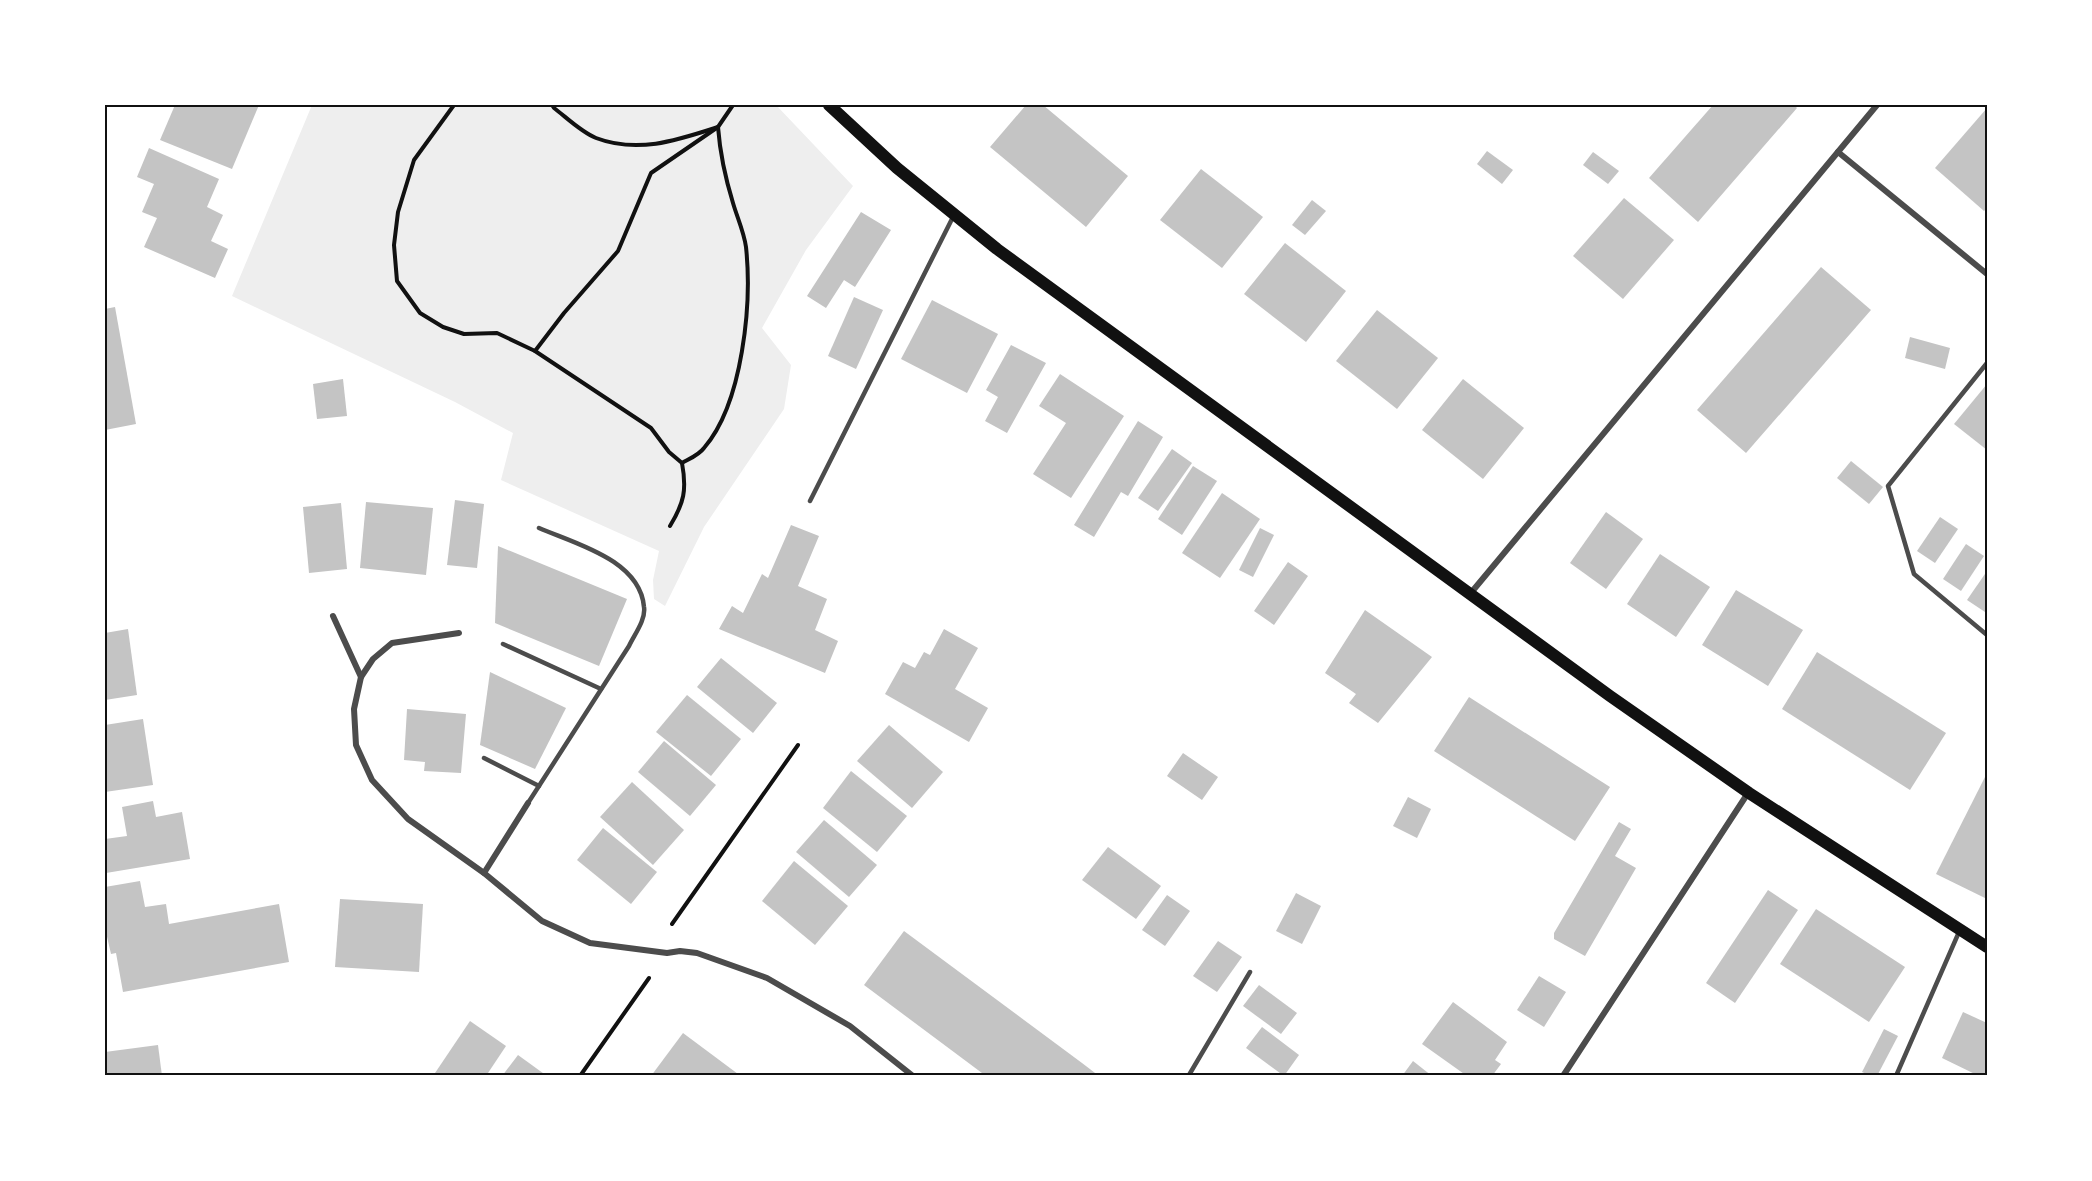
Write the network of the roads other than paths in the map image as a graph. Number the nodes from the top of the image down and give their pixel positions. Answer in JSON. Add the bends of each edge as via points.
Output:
{"nodes":[{"id":1,"x":829,"y":105,"type":"edge"},
{"id":2,"x":1877,"y":105,"type":"edge"},
{"id":3,"x":1838,"y":152,"type":"junction"},
{"id":4,"x":954,"y":215,"type":"junction"},
{"id":5,"x":1987,"y":274,"type":"edge"},
{"id":6,"x":1987,"y":363,"type":"edge"},
{"id":7,"x":810,"y":501,"type":"dead end"},
{"id":8,"x":538,"y":528,"type":"dead end"},
{"id":9,"x":1470,"y":594,"type":"junction"},
{"id":10,"x":333,"y":616,"type":"dead end"},
{"id":11,"x":459,"y":633,"type":"dead end"},
{"id":12,"x":1987,"y":635,"type":"edge"},
{"id":13,"x":503,"y":644,"type":"dead end"},
{"id":14,"x":361,"y":676,"type":"junction"},
{"id":15,"x":601,"y":689,"type":"junction"},
{"id":16,"x":484,"y":758,"type":"dead end"},
{"id":17,"x":539,"y":786,"type":"junction"},
{"id":18,"x":1749,"y":793,"type":"junction"},
{"id":19,"x":528,"y":803,"type":"joint"},
{"id":20,"x":484,"y":873,"type":"junction"},
{"id":21,"x":1960,"y":930,"type":"junction"},
{"id":22,"x":1987,"y":947,"type":"edge"},
{"id":23,"x":1250,"y":972,"type":"dead end"},
{"id":24,"x":913,"y":1076,"type":"edge"},
{"id":25,"x":1190,"y":1076,"type":"edge"},
{"id":26,"x":1563,"y":1076,"type":"edge"},
{"id":27,"x":1896,"y":1076,"type":"edge"}],
"edges":[{"from":1,"to":4,"type":"main road"},
{"from":2,"to":3,"type":"street"},
{"from":3,"to":5,"type":"street"},
{"from":3,"to":9,"type":"street"},
{"from":4,"to":7,"type":"lane"},
{"from":4,"to":9,"type":"main road"},
{"from":6,"to":12,"type":"lane","via":[[1888,486],[1914,574]]},
{"from":8,"to":15,"type":"lane","via":[[617,562],[636,582],[645,608],[642,622]]},
{"from":9,"to":18,"type":"main road"},
{"from":10,"to":14,"type":"street"},
{"from":11,"to":14,"type":"street","via":[[392,642]]},
{"from":13,"to":15,"type":"lane"},
{"from":14,"to":20,"type":"street","via":[[354,709],[356,745],[372,780],[408,819]]},
{"from":15,"to":17,"type":"lane"},
{"from":16,"to":17,"type":"lane"},
{"from":17,"to":19,"type":"lane"},
{"from":18,"to":21,"type":"main road"},
{"from":18,"to":26,"type":"street"},
{"from":19,"to":20,"type":"street"},
{"from":20,"to":24,"type":"street","via":[[542,921],[590,944],[697,953],[767,978],[850,1026]]},
{"from":21,"to":22,"type":"main road"},
{"from":21,"to":27,"type":"lane"},
{"from":23,"to":25,"type":"lane"}]}
